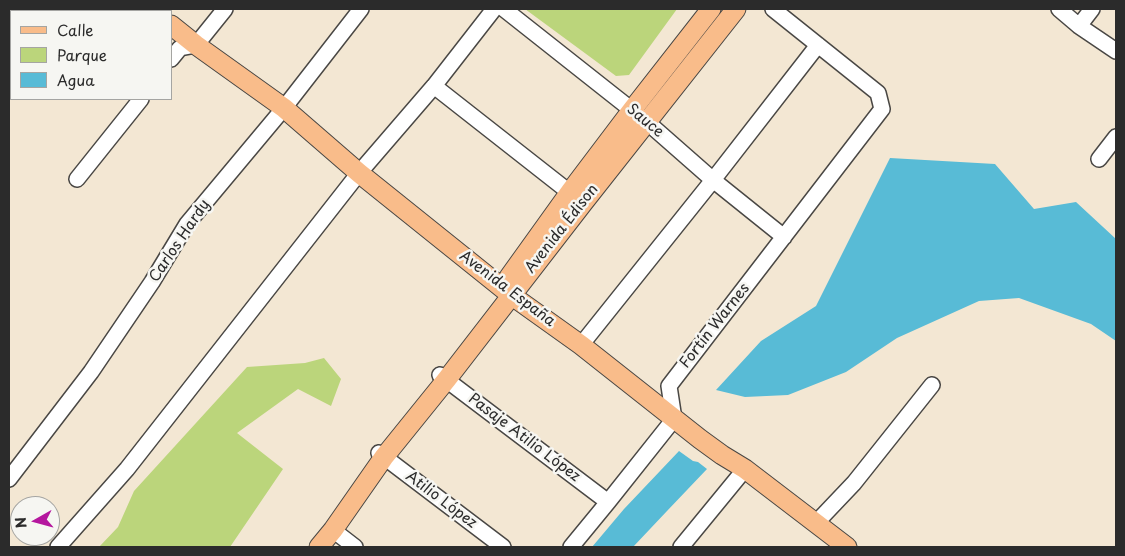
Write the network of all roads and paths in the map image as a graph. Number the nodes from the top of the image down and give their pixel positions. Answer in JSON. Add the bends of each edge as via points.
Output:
{"nodes":[{"id":1,"x":225,"y":9,"type":"edge"},
{"id":2,"x":361,"y":9,"type":"edge"},
{"id":3,"x":494,"y":9,"type":"edge"},
{"id":4,"x":504,"y":9,"type":"edge"},
{"id":5,"x":710,"y":9,"type":"edge"},
{"id":6,"x":736,"y":9,"type":"edge"},
{"id":7,"x":773,"y":9,"type":"edge"},
{"id":8,"x":1059,"y":9,"type":"edge"},
{"id":9,"x":1092,"y":9,"type":"edge"},
{"id":10,"x":172,"y":26,"type":"edge"},
{"id":11,"x":1079,"y":26,"type":"junction"},
{"id":12,"x":196,"y":45,"type":"junction"},
{"id":13,"x":818,"y":45,"type":"junction"},
{"id":14,"x":1116,"y":51,"type":"edge"},
{"id":15,"x":172,"y":58,"type":"edge"},
{"id":16,"x":434,"y":86,"type":"junction"},
{"id":17,"x":140,"y":100,"type":"edge"},
{"id":18,"x":284,"y":108,"type":"junction"},
{"id":19,"x":632,"y":110,"type":"junction"},
{"id":20,"x":647,"y":122,"type":"junction"},
{"id":21,"x":1116,"y":137,"type":"edge"},
{"id":22,"x":1099,"y":159,"type":"dead end"},
{"id":23,"x":359,"y":173,"type":"junction"},
{"id":24,"x":77,"y":180,"type":"dead end"},
{"id":25,"x":714,"y":180,"type":"junction"},
{"id":26,"x":576,"y":198,"type":"junction"},
{"id":27,"x":784,"y":237,"type":"junction"},
{"id":28,"x":506,"y":291,"type":"junction"},
{"id":29,"x":582,"y":345,"type":"junction"},
{"id":30,"x":443,"y":377,"type":"junction"},
{"id":31,"x":932,"y":385,"type":"dead end"},
{"id":32,"x":674,"y":419,"type":"junction"},
{"id":33,"x":381,"y":455,"type":"junction"},
{"id":34,"x":745,"y":469,"type":"junction"},
{"id":35,"x":9,"y":479,"type":"edge"},
{"id":36,"x":608,"y":502,"type":"junction"},
{"id":37,"x":816,"y":523,"type":"junction"},
{"id":38,"x":333,"y":530,"type":"junction"},
{"id":39,"x":58,"y":547,"type":"edge"},
{"id":40,"x":308,"y":547,"type":"edge"},
{"id":41,"x":319,"y":547,"type":"edge"},
{"id":42,"x":355,"y":547,"type":"edge"},
{"id":43,"x":503,"y":547,"type":"edge"},
{"id":44,"x":571,"y":547,"type":"edge"},
{"id":45,"x":681,"y":547,"type":"edge"},
{"id":46,"x":847,"y":547,"type":"edge"}],
"edges":[{"from":1,"to":12,"type":"street"},
{"from":2,"to":18,"type":"street","name":"Carlos Hardy"},
{"from":3,"to":16,"type":"street"},
{"from":4,"to":19,"type":"street","name":"Sauce"},
{"from":5,"to":19,"type":"main road","name":"Avenida Édison"},
{"from":6,"to":20,"type":"main road","name":"Avenida Édison"},
{"from":7,"to":13,"type":"street"},
{"from":8,"to":11,"type":"street"},
{"from":9,"to":11,"type":"street"},
{"from":10,"to":12,"type":"main road","name":"Avenida España"},
{"from":11,"to":14,"type":"street"},
{"from":12,"to":15,"type":"street","via":[[180,48]]},
{"from":12,"to":18,"type":"main road","name":"Avenida España"},
{"from":13,"to":25,"type":"street"},
{"from":13,"to":27,"type":"street","name":"Fortín Warnes","via":[[878,93],[882,109]]},
{"from":16,"to":23,"type":"street"},
{"from":16,"to":26,"type":"street"},
{"from":17,"to":24,"type":"street"},
{"from":18,"to":23,"type":"main road","name":"Avenida España"},
{"from":18,"to":35,"type":"street","name":"Carlos Hardy","via":[[187,224],[152,282],[90,372]]},
{"from":19,"to":20,"type":"street","name":"Sauce"},
{"from":19,"to":26,"type":"main road","name":"Avenida Édison"},
{"from":20,"to":25,"type":"street","name":"Sauce"},
{"from":20,"to":26,"type":"main road","name":"Avenida Édison"},
{"from":21,"to":22,"type":"street"},
{"from":23,"to":28,"type":"main road","name":"Avenida España"},
{"from":23,"to":39,"type":"street","via":[[127,469]]},
{"from":25,"to":27,"type":"street","name":"Sauce"},
{"from":25,"to":29,"type":"street"},
{"from":26,"to":28,"type":"main road","name":"Avenida Édison"},
{"from":27,"to":32,"type":"street","name":"Fortín Warnes","via":[[669,386]]},
{"from":28,"to":29,"type":"main road","name":"Avenida España"},
{"from":28,"to":30,"type":"main road","name":"Avenida Édison"},
{"from":29,"to":32,"type":"main road","name":"Avenida España"},
{"from":30,"to":33,"type":"main road","name":"Avenida Édison"},
{"from":30,"to":36,"type":"street","name":"Pasaje Atilio López"},
{"from":31,"to":37,"type":"street","via":[[854,483]]},
{"from":32,"to":34,"type":"main road","name":"Avenida España"},
{"from":32,"to":36,"type":"street"},
{"from":33,"to":38,"type":"main road","name":"Avenida Édison"},
{"from":33,"to":40,"type":"main road","name":"Avenida Édison"},
{"from":33,"to":43,"type":"street","name":"Atilio López"},
{"from":34,"to":37,"type":"main road","name":"Avenida España"},
{"from":34,"to":45,"type":"street"},
{"from":36,"to":44,"type":"street"},
{"from":37,"to":46,"type":"main road","name":"Avenida España"},
{"from":38,"to":41,"type":"main road","name":"Avenida Édison"},
{"from":38,"to":42,"type":"street"}]}
